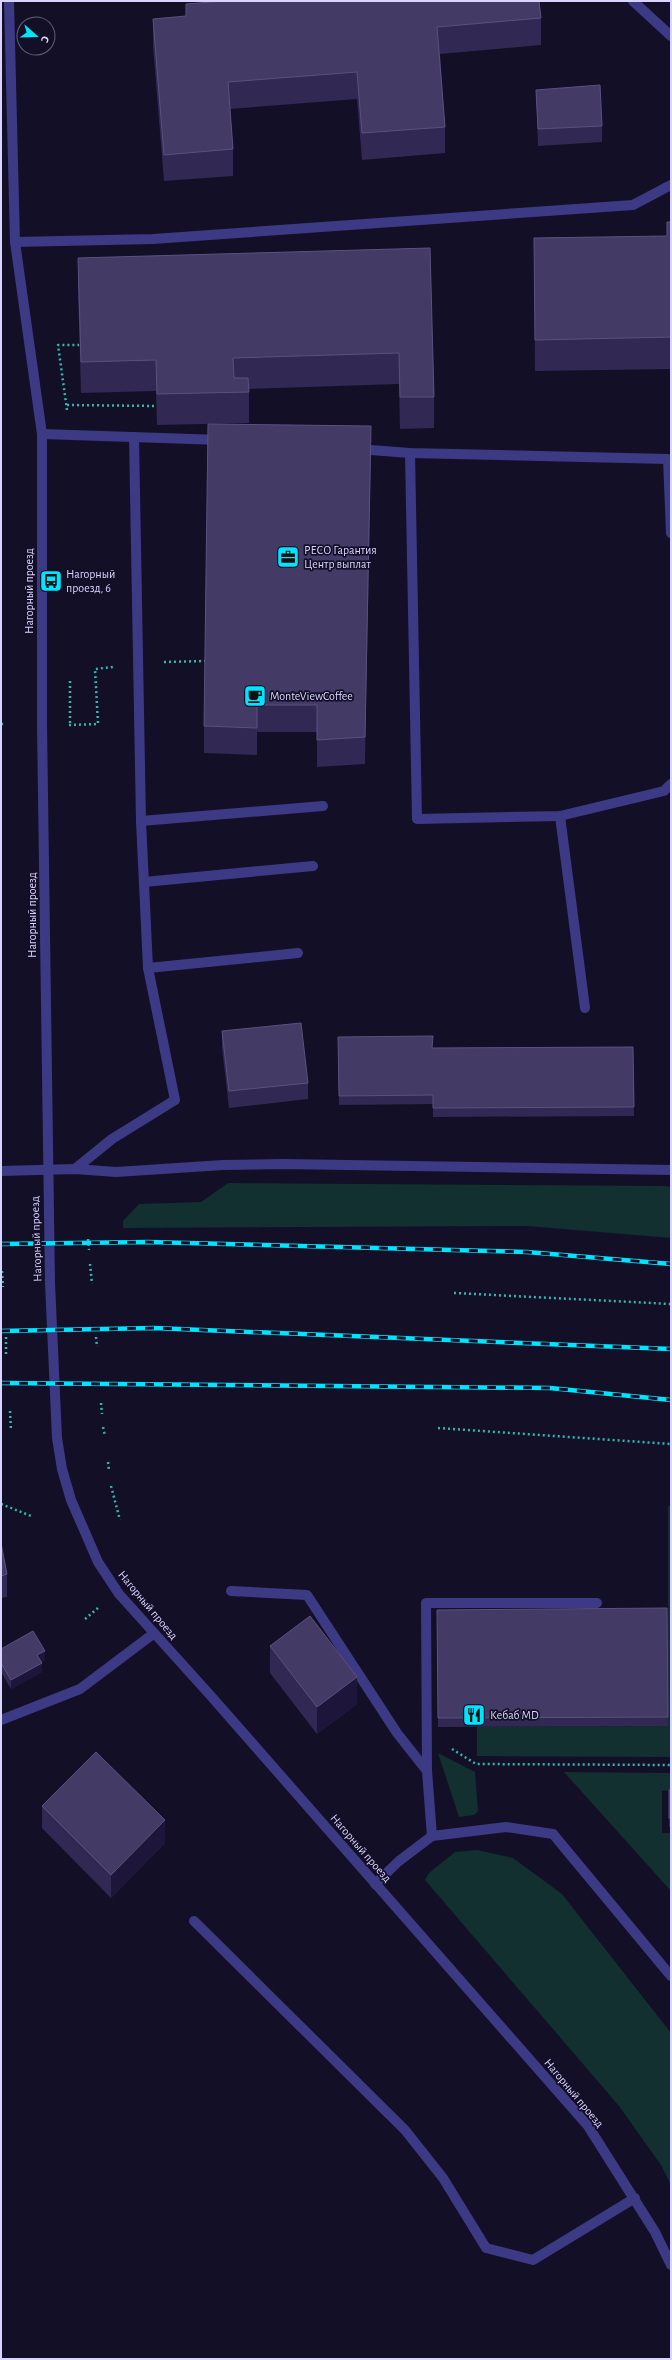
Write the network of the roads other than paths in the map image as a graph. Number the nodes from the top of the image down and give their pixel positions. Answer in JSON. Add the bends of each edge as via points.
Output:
{"nodes":[{"id":1,"x":9,"y":1,"type":"edge"},
{"id":2,"x":633,"y":1,"type":"edge"},
{"id":3,"x":671,"y":36,"type":"edge"},
{"id":4,"x":671,"y":185,"type":"edge"},
{"id":5,"x":15,"y":242,"type":"junction"},
{"id":6,"x":42,"y":434,"type":"junction"},
{"id":7,"x":134,"y":437,"type":"junction"},
{"id":8,"x":234,"y":440,"type":"edge"},
{"id":9,"x":349,"y":448,"type":"edge"},
{"id":10,"x":410,"y":453,"type":"junction"},
{"id":11,"x":671,"y":533,"type":"edge"},
{"id":12,"x":671,"y":784,"type":"edge"},
{"id":13,"x":323,"y":806,"type":"dead end"},
{"id":14,"x":560,"y":816,"type":"junction"},
{"id":15,"x":141,"y":821,"type":"junction"},
{"id":16,"x":313,"y":866,"type":"dead end"},
{"id":17,"x":144,"y":882,"type":"junction"},
{"id":18,"x":298,"y":954,"type":"dead end"},
{"id":19,"x":148,"y":968,"type":"junction"},
{"id":20,"x":585,"y":1008,"type":"dead end"},
{"id":21,"x":75,"y":1169,"type":"junction"},
{"id":22,"x":1,"y":1170,"type":"edge"},
{"id":23,"x":47,"y":1170,"type":"junction"},
{"id":24,"x":671,"y":1170,"type":"edge"},
{"id":25,"x":231,"y":1591,"type":"dead end"},
{"id":26,"x":597,"y":1603,"type":"dead end"},
{"id":27,"x":153,"y":1634,"type":"junction"},
{"id":28,"x":1,"y":1720,"type":"edge"},
{"id":29,"x":427,"y":1772,"type":"junction"},
{"id":30,"x":432,"y":1836,"type":"junction"},
{"id":31,"x":375,"y":1884,"type":"junction"},
{"id":32,"x":194,"y":1921,"type":"dead end"},
{"id":33,"x":671,"y":1976,"type":"edge"},
{"id":34,"x":634,"y":2198,"type":"junction"},
{"id":35,"x":671,"y":2265,"type":"edge"}],
"edges":[{"from":1,"to":5,"type":"street","name":"Нагорный проезд"},
{"from":2,"to":3,"type":"street"},
{"from":4,"to":5,"type":"street","via":[[633,205],[153,239]]},
{"from":5,"to":6,"type":"street","name":"Нагорный проезд"},
{"from":6,"to":7,"type":"street"},
{"from":6,"to":23,"type":"street","name":"Нагорный проезд"},
{"from":7,"to":8,"type":"street"},
{"from":7,"to":15,"type":"street"},
{"from":9,"to":10,"type":"street"},
{"from":10,"to":11,"type":"street","via":[[668,459]]},
{"from":10,"to":14,"type":"street","via":[[417,819]]},
{"from":12,"to":14,"type":"street","via":[[664,791]]},
{"from":13,"to":15,"type":"street"},
{"from":14,"to":20,"type":"street"},
{"from":15,"to":17,"type":"street"},
{"from":16,"to":17,"type":"street"},
{"from":17,"to":19,"type":"street"},
{"from":18,"to":19,"type":"street"},
{"from":19,"to":21,"type":"street","via":[[175,1100],[112,1139]]},
{"from":21,"to":23,"type":"street"},
{"from":21,"to":24,"type":"street","via":[[116,1172],[283,1164]]},
{"from":22,"to":23,"type":"street"},
{"from":23,"to":27,"type":"street","name":"Нагорный проезд","via":[[56,1413],[62,1469],[70,1500],[98,1562],[119,1594]]},
{"from":25,"to":29,"type":"street","via":[[307,1595],[397,1733]]},
{"from":26,"to":29,"type":"street","via":[[426,1603]]},
{"from":27,"to":28,"type":"street","via":[[80,1689]]},
{"from":27,"to":31,"type":"street","name":"Нагорный проезд","via":[[210,1695]]},
{"from":29,"to":30,"type":"street"},
{"from":30,"to":31,"type":"street","via":[[399,1861]]},
{"from":30,"to":33,"type":"street","via":[[506,1827],[553,1834]]},
{"from":31,"to":34,"type":"street","name":"Нагорный проезд","via":[[588,2126]]},
{"from":32,"to":34,"type":"street","via":[[404,2130],[443,2178],[486,2248],[533,2260]]},
{"from":34,"to":35,"type":"street","name":"Нагорный проезд"}]}
